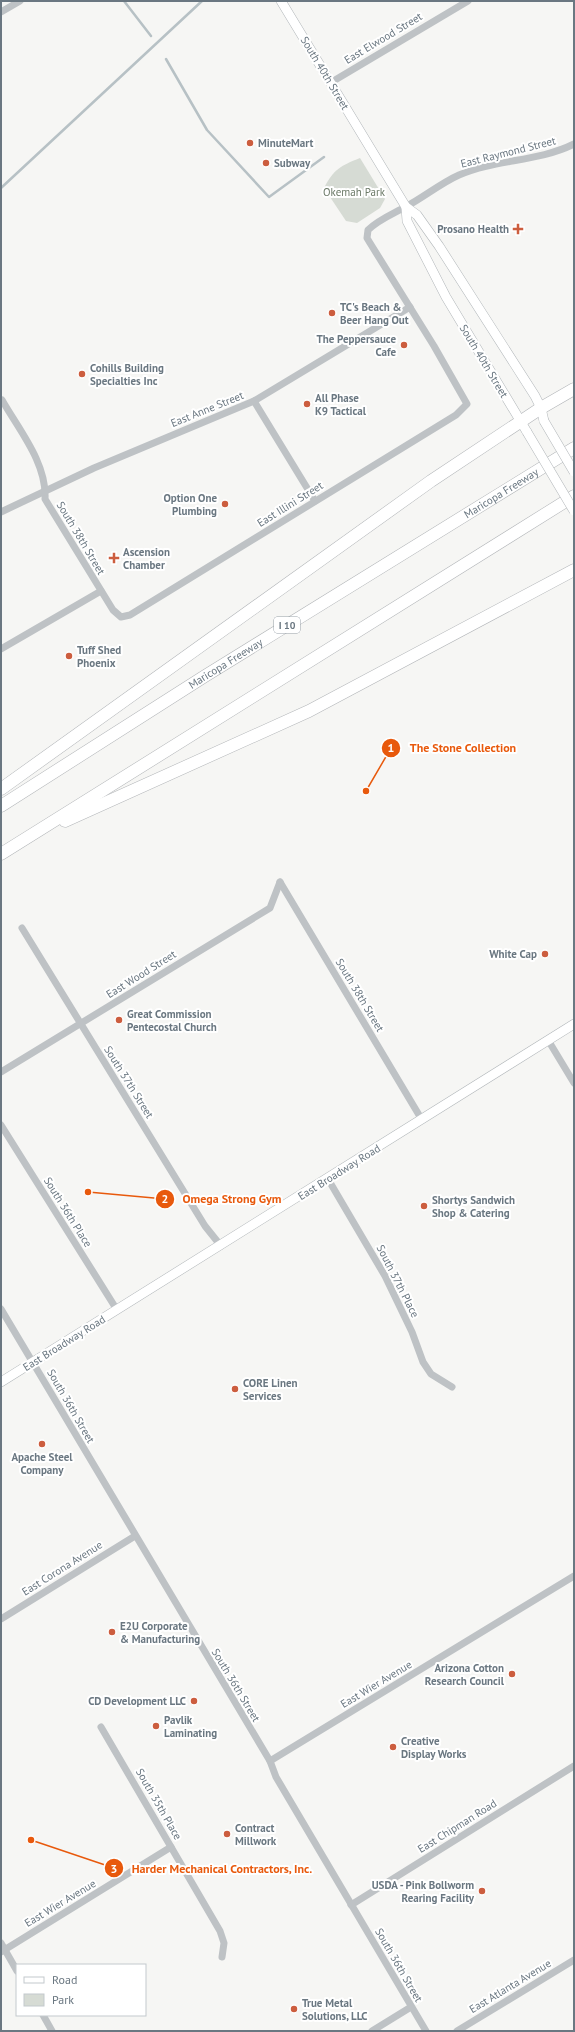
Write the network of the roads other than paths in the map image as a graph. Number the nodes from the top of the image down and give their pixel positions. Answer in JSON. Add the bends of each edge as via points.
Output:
{"nodes":[{"id":1,"x":20,"y":1,"type":"edge"},
{"id":2,"x":281,"y":1,"type":"edge"},
{"id":3,"x":468,"y":1,"type":"edge"},
{"id":4,"x":1,"y":12,"type":"edge"},
{"id":5,"x":330,"y":83,"type":"junction"},
{"id":6,"x":574,"y":144,"type":"edge"},
{"id":7,"x":406,"y":207,"type":"junction"},
{"id":8,"x":410,"y":307,"type":"junction"},
{"id":9,"x":574,"y":389,"type":"edge"},
{"id":10,"x":2,"y":400,"type":"dead end"},
{"id":11,"x":254,"y":402,"type":"junction"},
{"id":12,"x":541,"y":408,"type":"junction"},
{"id":13,"x":523,"y":427,"type":"junction"},
{"id":14,"x":574,"y":448,"type":"edge"},
{"id":15,"x":574,"y":472,"type":"edge"},
{"id":16,"x":45,"y":490,"type":"junction"},
{"id":17,"x":574,"y":496,"type":"edge"},
{"id":18,"x":315,"y":501,"type":"junction"},
{"id":19,"x":574,"y":511,"type":"edge"},
{"id":20,"x":1,"y":512,"type":"edge"},
{"id":21,"x":574,"y":570,"type":"edge"},
{"id":22,"x":101,"y":591,"type":"junction"},
{"id":23,"x":121,"y":617,"type":"joint"},
{"id":24,"x":1,"y":649,"type":"edge"},
{"id":25,"x":1,"y":789,"type":"edge"},
{"id":26,"x":1,"y":806,"type":"edge"},
{"id":27,"x":21,"y":842,"type":"junction"},
{"id":28,"x":1,"y":854,"type":"edge"},
{"id":29,"x":280,"y":882,"type":"joint"},
{"id":30,"x":22,"y":928,"type":"dead end"},
{"id":31,"x":80,"y":1024,"type":"junction"},
{"id":32,"x":574,"y":1024,"type":"edge"},
{"id":33,"x":548,"y":1040,"type":"junction"},
{"id":34,"x":1,"y":1072,"type":"edge"},
{"id":35,"x":574,"y":1083,"type":"edge"},
{"id":36,"x":422,"y":1120,"type":"junction"},
{"id":37,"x":1,"y":1125,"type":"edge"},
{"id":38,"x":328,"y":1178,"type":"junction"},
{"id":39,"x":220,"y":1246,"type":"junction"},
{"id":40,"x":1,"y":1310,"type":"edge"},
{"id":41,"x":117,"y":1310,"type":"junction"},
{"id":42,"x":33,"y":1362,"type":"junction"},
{"id":43,"x":1,"y":1382,"type":"edge"},
{"id":44,"x":452,"y":1387,"type":"dead end"},
{"id":45,"x":135,"y":1536,"type":"junction"},
{"id":46,"x":574,"y":1576,"type":"edge"},
{"id":47,"x":1,"y":1619,"type":"edge"},
{"id":48,"x":101,"y":1727,"type":"dead end"},
{"id":49,"x":270,"y":1761,"type":"junction"},
{"id":50,"x":574,"y":1766,"type":"edge"},
{"id":51,"x":171,"y":1848,"type":"junction"},
{"id":52,"x":351,"y":1905,"type":"junction"},
{"id":53,"x":2,"y":1948,"type":"edge"},
{"id":54,"x":222,"y":1957,"type":"dead end"},
{"id":55,"x":574,"y":1960,"type":"edge"},
{"id":56,"x":16,"y":1969,"type":"edge"},
{"id":57,"x":412,"y":2007,"type":"junction"},
{"id":58,"x":44,"y":2016,"type":"edge"},
{"id":59,"x":52,"y":2031,"type":"edge"},
{"id":60,"x":372,"y":2031,"type":"edge"},
{"id":61,"x":426,"y":2031,"type":"edge"},
{"id":62,"x":457,"y":2031,"type":"edge"}],
"edges":[{"from":1,"to":4,"type":"street"},
{"from":2,"to":5,"type":"main road","name":"South 40th Street"},
{"from":3,"to":5,"type":"street","name":"East Elwood Street"},
{"from":5,"to":7,"type":"main road","name":"South 40th Street"},
{"from":6,"to":7,"type":"street","name":"East Raymond Street","via":[[558,152],[459,175]]},
{"from":7,"to":8,"type":"street","via":[[372,226],[368,230],[367,238]]},
{"from":7,"to":12,"type":"main road","name":"South 40th Street","via":[[417,215],[438,246]]},
{"from":7,"to":13,"type":"main road","name":"South 40th Street","via":[[407,222],[446,297]]},
{"from":8,"to":11,"type":"street","name":"East Anne Street"},
{"from":8,"to":18,"type":"street","name":"East Illini Street","via":[[467,404],[456,415]]},
{"from":9,"to":12,"type":"highway"},
{"from":10,"to":16,"type":"street","name":"South 38th Street","via":[[35,457]]},
{"from":11,"to":16,"type":"street","name":"East Anne Street"},
{"from":11,"to":18,"type":"street"},
{"from":12,"to":13,"type":"highway"},
{"from":12,"to":15,"type":"main road","name":"South 40th Street","bridge":true,"via":[[544,421]]},
{"from":13,"to":19,"type":"main road","name":"South 40th Street","bridge":true},
{"from":13,"to":25,"type":"highway","via":[[415,492]]},
{"from":14,"to":26,"type":"highway","name":"Maricopa Freeway","number":"I 10","via":[[204,676]]},
{"from":16,"to":20,"type":"street","name":"East Anne Street"},
{"from":16,"to":22,"type":"street","name":"South 38th Street","via":[[45,498]]},
{"from":17,"to":27,"type":"highway"},
{"from":18,"to":23,"type":"street","name":"East Illini Street","via":[[130,615]]},
{"from":21,"to":27,"type":"highway","via":[[309,711]]},
{"from":22,"to":23,"type":"street","name":"South 38th Street","via":[[113,610]]},
{"from":22,"to":24,"type":"street"},
{"from":27,"to":28,"type":"highway"},
{"from":29,"to":31,"type":"street","name":"East Wood Street","via":[[270,908]]},
{"from":29,"to":36,"type":"street","name":"South 38th Street"},
{"from":30,"to":31,"type":"street","name":"South 37th Street"},
{"from":31,"to":34,"type":"street","name":"East Wood Street"},
{"from":31,"to":39,"type":"street","name":"South 37th Street","via":[[205,1226]]},
{"from":32,"to":33,"type":"main road","name":"East Broadway Road"},
{"from":33,"to":35,"type":"street"},
{"from":33,"to":36,"type":"main road","name":"East Broadway Road"},
{"from":36,"to":38,"type":"main road","name":"East Broadway Road"},
{"from":37,"to":41,"type":"street","name":"South 36th Place"},
{"from":38,"to":39,"type":"main road","name":"East Broadway Road"},
{"from":38,"to":44,"type":"street","name":"South 37th Place","via":[[385,1276],[412,1332],[423,1362],[431,1374]]},
{"from":39,"to":41,"type":"main road","name":"East Broadway Road"},
{"from":40,"to":42,"type":"street","name":"South 36th Street"},
{"from":41,"to":42,"type":"main road","name":"East Broadway Road"},
{"from":42,"to":43,"type":"main road","name":"East Broadway Road"},
{"from":42,"to":45,"type":"street","name":"South 36th Street"},
{"from":45,"to":47,"type":"street","name":"East Corona Avenue"},
{"from":45,"to":49,"type":"street","name":"South 36th Street"},
{"from":46,"to":49,"type":"street","name":"East Wier Avenue"},
{"from":48,"to":51,"type":"street","name":"South 35th Place"},
{"from":49,"to":52,"type":"street","name":"South 36th Street","via":[[276,1777]]},
{"from":50,"to":52,"type":"street","name":"East Chipman Road"},
{"from":51,"to":53,"type":"street","name":"East Wier Avenue"},
{"from":51,"to":54,"type":"street","name":"South 35th Place","via":[[220,1931],[224,1943]]},
{"from":52,"to":57,"type":"street","name":"South 36th Street"},
{"from":53,"to":56,"type":"street"},
{"from":55,"to":62,"type":"street","name":"East Atlanta Avenue"},
{"from":57,"to":60,"type":"street"},
{"from":57,"to":61,"type":"street","name":"South 36th Street"},
{"from":58,"to":59,"type":"street"}]}
